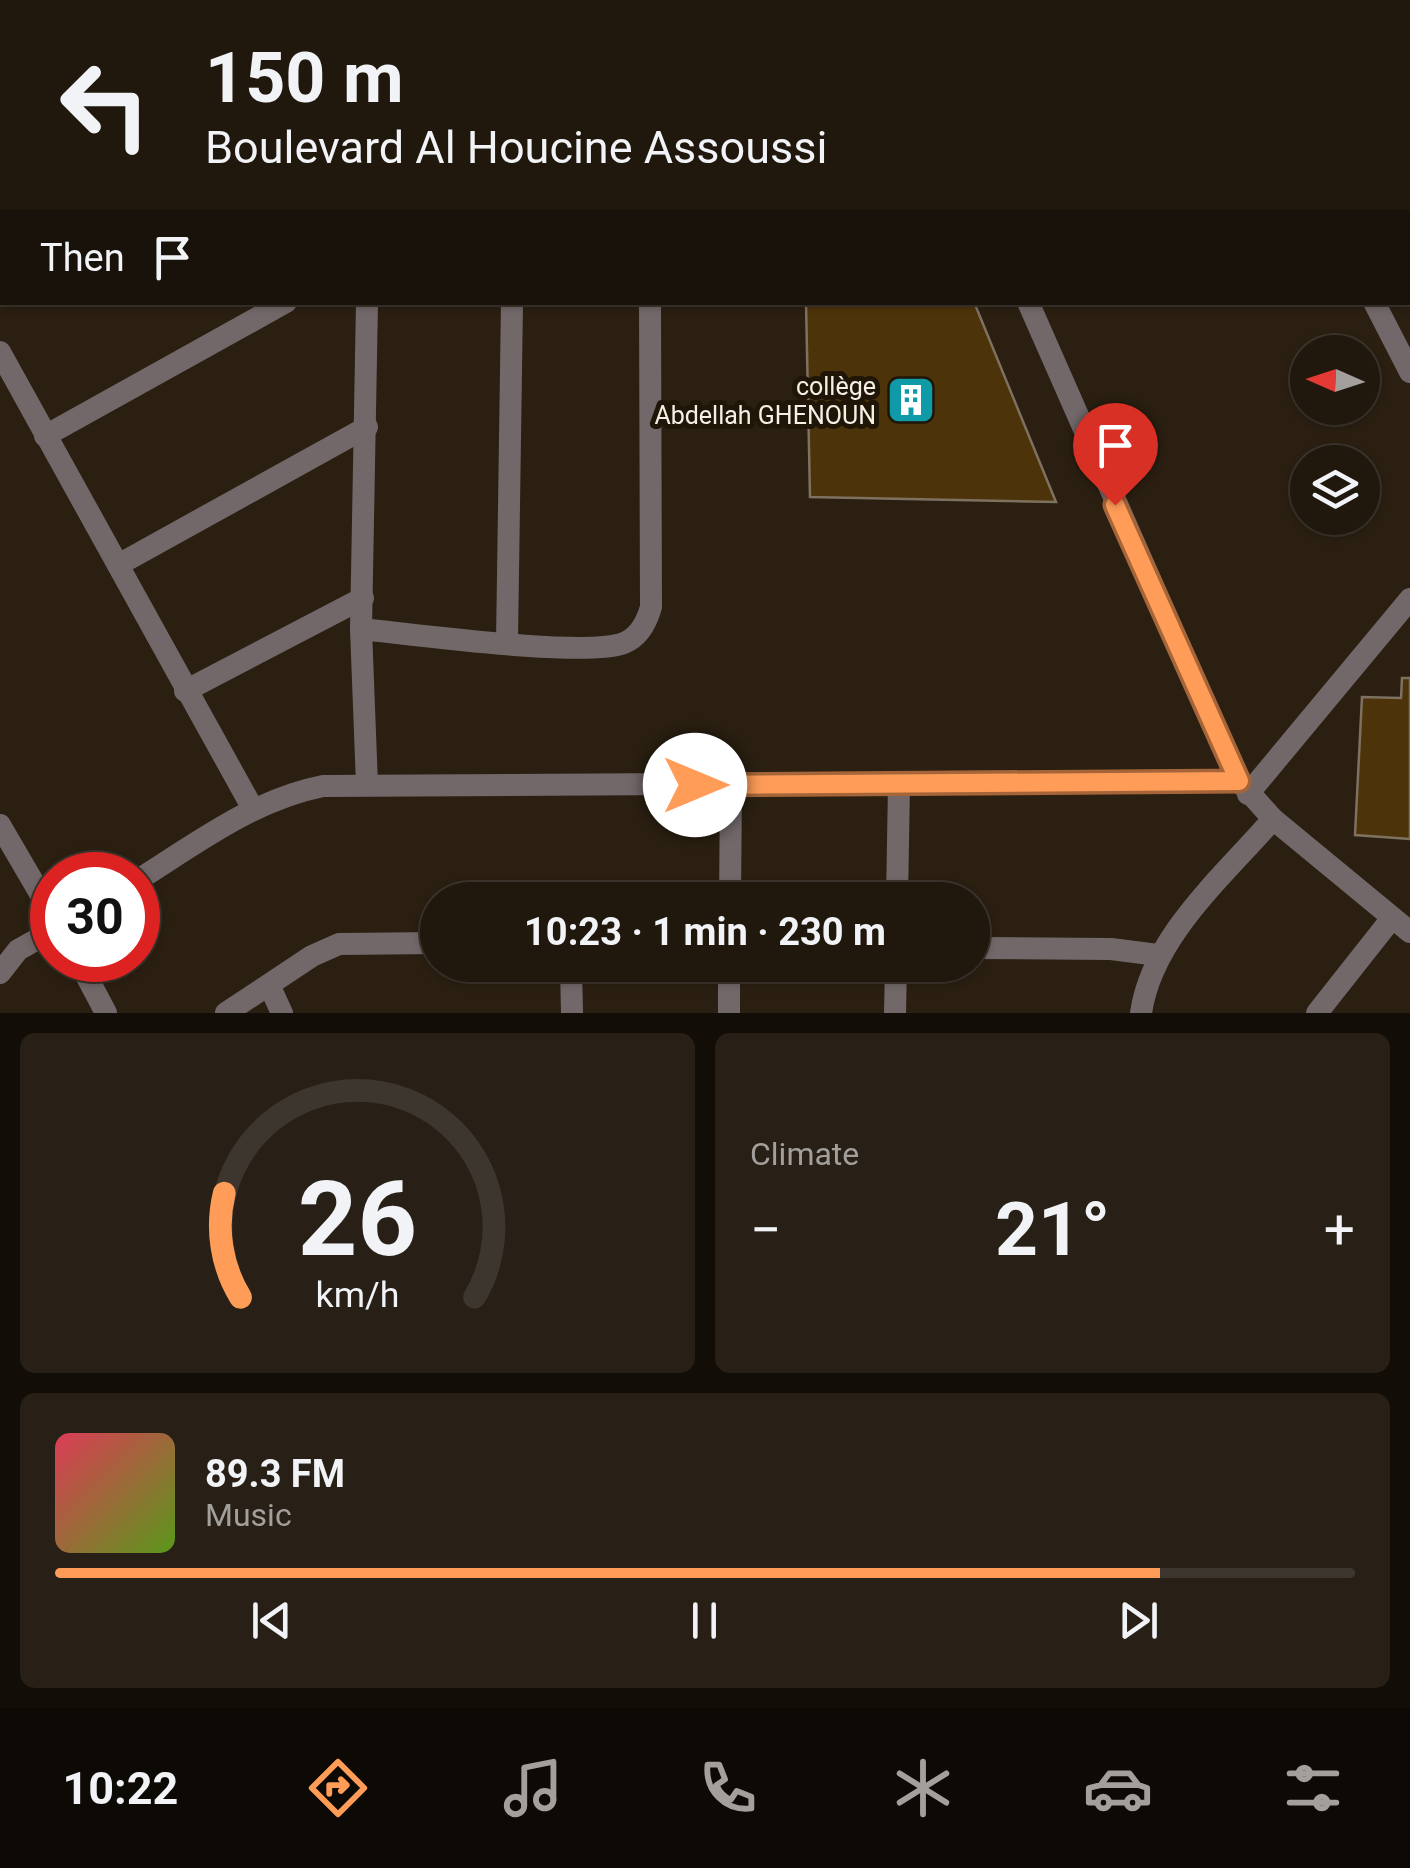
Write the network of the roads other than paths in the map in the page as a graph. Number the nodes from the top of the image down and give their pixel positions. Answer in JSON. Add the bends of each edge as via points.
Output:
{"nodes":[{"id":1,"x":281,"y":305,"type":"edge"},
{"id":2,"x":367,"y":305,"type":"edge"},
{"id":3,"x":512,"y":305,"type":"edge"},
{"id":4,"x":650,"y":305,"type":"edge"},
{"id":5,"x":1029,"y":305,"type":"edge"},
{"id":6,"x":1376,"y":305,"type":"edge"},
{"id":7,"x":0,"y":352,"type":"edge"},
{"id":8,"x":1410,"y":372,"type":"edge"},
{"id":9,"x":367,"y":427,"type":"junction"},
{"id":10,"x":46,"y":436,"type":"junction"},
{"id":11,"x":118,"y":565,"type":"junction"},
{"id":12,"x":362,"y":598,"type":"junction"},
{"id":13,"x":1410,"y":600,"type":"edge"},
{"id":14,"x":361,"y":629,"type":"junction"},
{"id":15,"x":506,"y":642,"type":"junction"},
{"id":16,"x":185,"y":691,"type":"junction"},
{"id":17,"x":367,"y":785,"type":"junction"},
{"id":18,"x":731,"y":785,"type":"junction"},
{"id":19,"x":898,"y":785,"type":"junction"},
{"id":20,"x":1243,"y":788,"type":"junction"},
{"id":21,"x":253,"y":809,"type":"junction"},
{"id":22,"x":1273,"y":819,"type":"junction"},
{"id":23,"x":0,"y":825,"type":"edge"},
{"id":24,"x":160,"y":866,"type":"edge"},
{"id":25,"x":30,"y":876,"type":"edge"},
{"id":26,"x":730,"y":882,"type":"edge"},
{"id":27,"x":897,"y":882,"type":"edge"},
{"id":28,"x":1401,"y":925,"type":"edge"},
{"id":29,"x":30,"y":943,"type":"edge"},
{"id":30,"x":420,"y":943,"type":"edge"},
{"id":31,"x":990,"y":948,"type":"edge"},
{"id":32,"x":1158,"y":955,"type":"junction"},
{"id":33,"x":0,"y":974,"type":"edge"},
{"id":34,"x":90,"y":982,"type":"edge"},
{"id":35,"x":571,"y":982,"type":"edge"},
{"id":36,"x":729,"y":982,"type":"edge"},
{"id":37,"x":896,"y":982,"type":"edge"},
{"id":38,"x":270,"y":987,"type":"junction"},
{"id":39,"x":106,"y":1013,"type":"edge"},
{"id":40,"x":226,"y":1013,"type":"edge"},
{"id":41,"x":282,"y":1013,"type":"edge"},
{"id":42,"x":572,"y":1013,"type":"edge"},
{"id":43,"x":729,"y":1013,"type":"edge"},
{"id":44,"x":895,"y":1013,"type":"edge"},
{"id":45,"x":1141,"y":1013,"type":"edge"},
{"id":46,"x":1317,"y":1013,"type":"edge"}],
"edges":[{"from":1,"to":10,"type":"street"},
{"from":2,"to":9,"type":"street"},
{"from":3,"to":15,"type":"street"},
{"from":4,"to":15,"type":"street","via":[[648,616],[622,644]]},
{"from":5,"to":20,"type":"street"},
{"from":6,"to":8,"type":"street"},
{"from":7,"to":10,"type":"street"},
{"from":9,"to":11,"type":"street"},
{"from":9,"to":12,"type":"street"},
{"from":10,"to":11,"type":"street"},
{"from":11,"to":16,"type":"street"},
{"from":12,"to":14,"type":"street"},
{"from":12,"to":16,"type":"street"},
{"from":13,"to":20,"type":"street"},
{"from":14,"to":15,"type":"street"},
{"from":14,"to":17,"type":"street"},
{"from":16,"to":21,"type":"street"},
{"from":17,"to":18,"type":"street"},
{"from":17,"to":21,"type":"street","via":[[284,794]]},
{"from":18,"to":19,"type":"street"},
{"from":18,"to":26,"type":"street"},
{"from":19,"to":20,"type":"street"},
{"from":19,"to":27,"type":"street"},
{"from":20,"to":22,"type":"street"},
{"from":21,"to":24,"type":"street"},
{"from":22,"to":28,"type":"street"},
{"from":22,"to":32,"type":"street"},
{"from":23,"to":25,"type":"street"},
{"from":28,"to":46,"type":"street"},
{"from":29,"to":33,"type":"street"},
{"from":30,"to":38,"type":"street","via":[[339,944]]},
{"from":31,"to":32,"type":"street","via":[[1111,948]]},
{"from":32,"to":45,"type":"street"},
{"from":34,"to":39,"type":"street"},
{"from":35,"to":42,"type":"street"},
{"from":36,"to":43,"type":"street"},
{"from":37,"to":44,"type":"street"},
{"from":38,"to":40,"type":"street"},
{"from":38,"to":41,"type":"street"}]}
